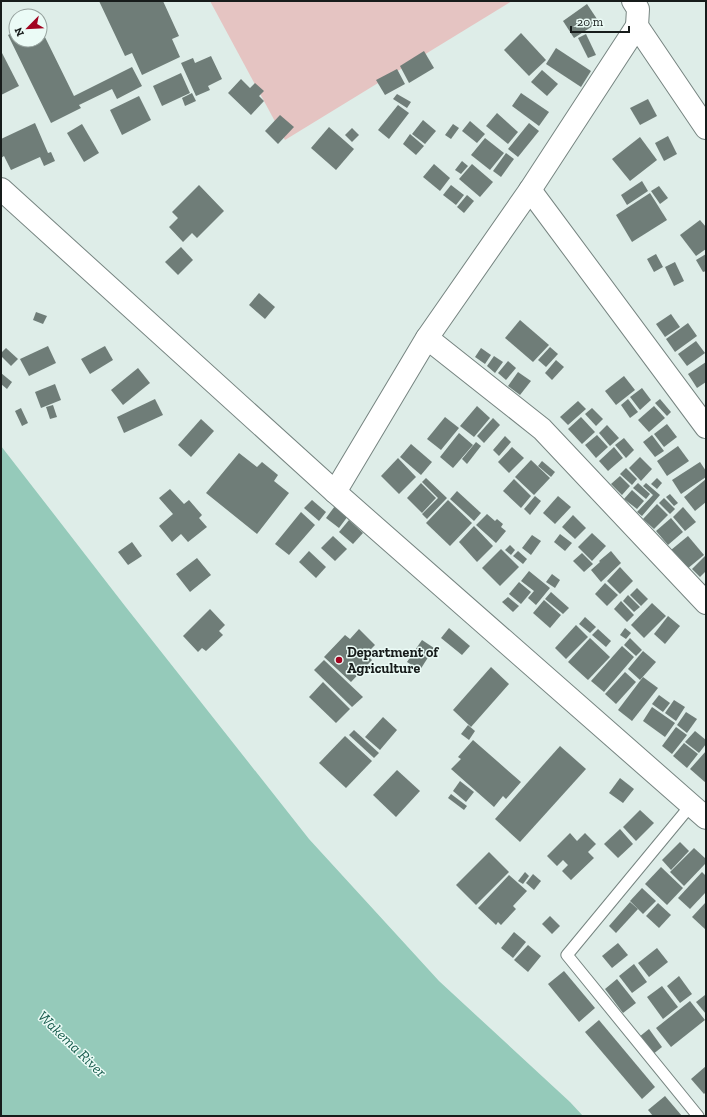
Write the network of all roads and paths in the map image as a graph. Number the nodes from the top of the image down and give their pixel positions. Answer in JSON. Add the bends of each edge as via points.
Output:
{"nodes":[{"id":1,"x":639,"y":9,"type":"edge"},
{"id":2,"x":706,"y":128,"type":"edge"},
{"id":3,"x":1,"y":189,"type":"edge"},
{"id":4,"x":530,"y":190,"type":"junction"},
{"id":5,"x":427,"y":338,"type":"junction"},
{"id":6,"x":706,"y":427,"type":"edge"},
{"id":7,"x":335,"y":492,"type":"junction"},
{"id":8,"x":706,"y":603,"type":"edge"},
{"id":9,"x":698,"y":811,"type":"edge"},
{"id":10,"x":698,"y":1116,"type":"edge"}],
"edges":[{"from":1,"to":2,"type":"street"},
{"from":1,"to":4,"type":"street"},
{"from":3,"to":7,"type":"street"},
{"from":4,"to":5,"type":"street"},
{"from":4,"to":6,"type":"street"},
{"from":5,"to":7,"type":"street"},
{"from":5,"to":8,"type":"street","via":[[542,429]]},
{"from":7,"to":9,"type":"street"},
{"from":9,"to":10,"type":"lane","via":[[567,955]]}]}
